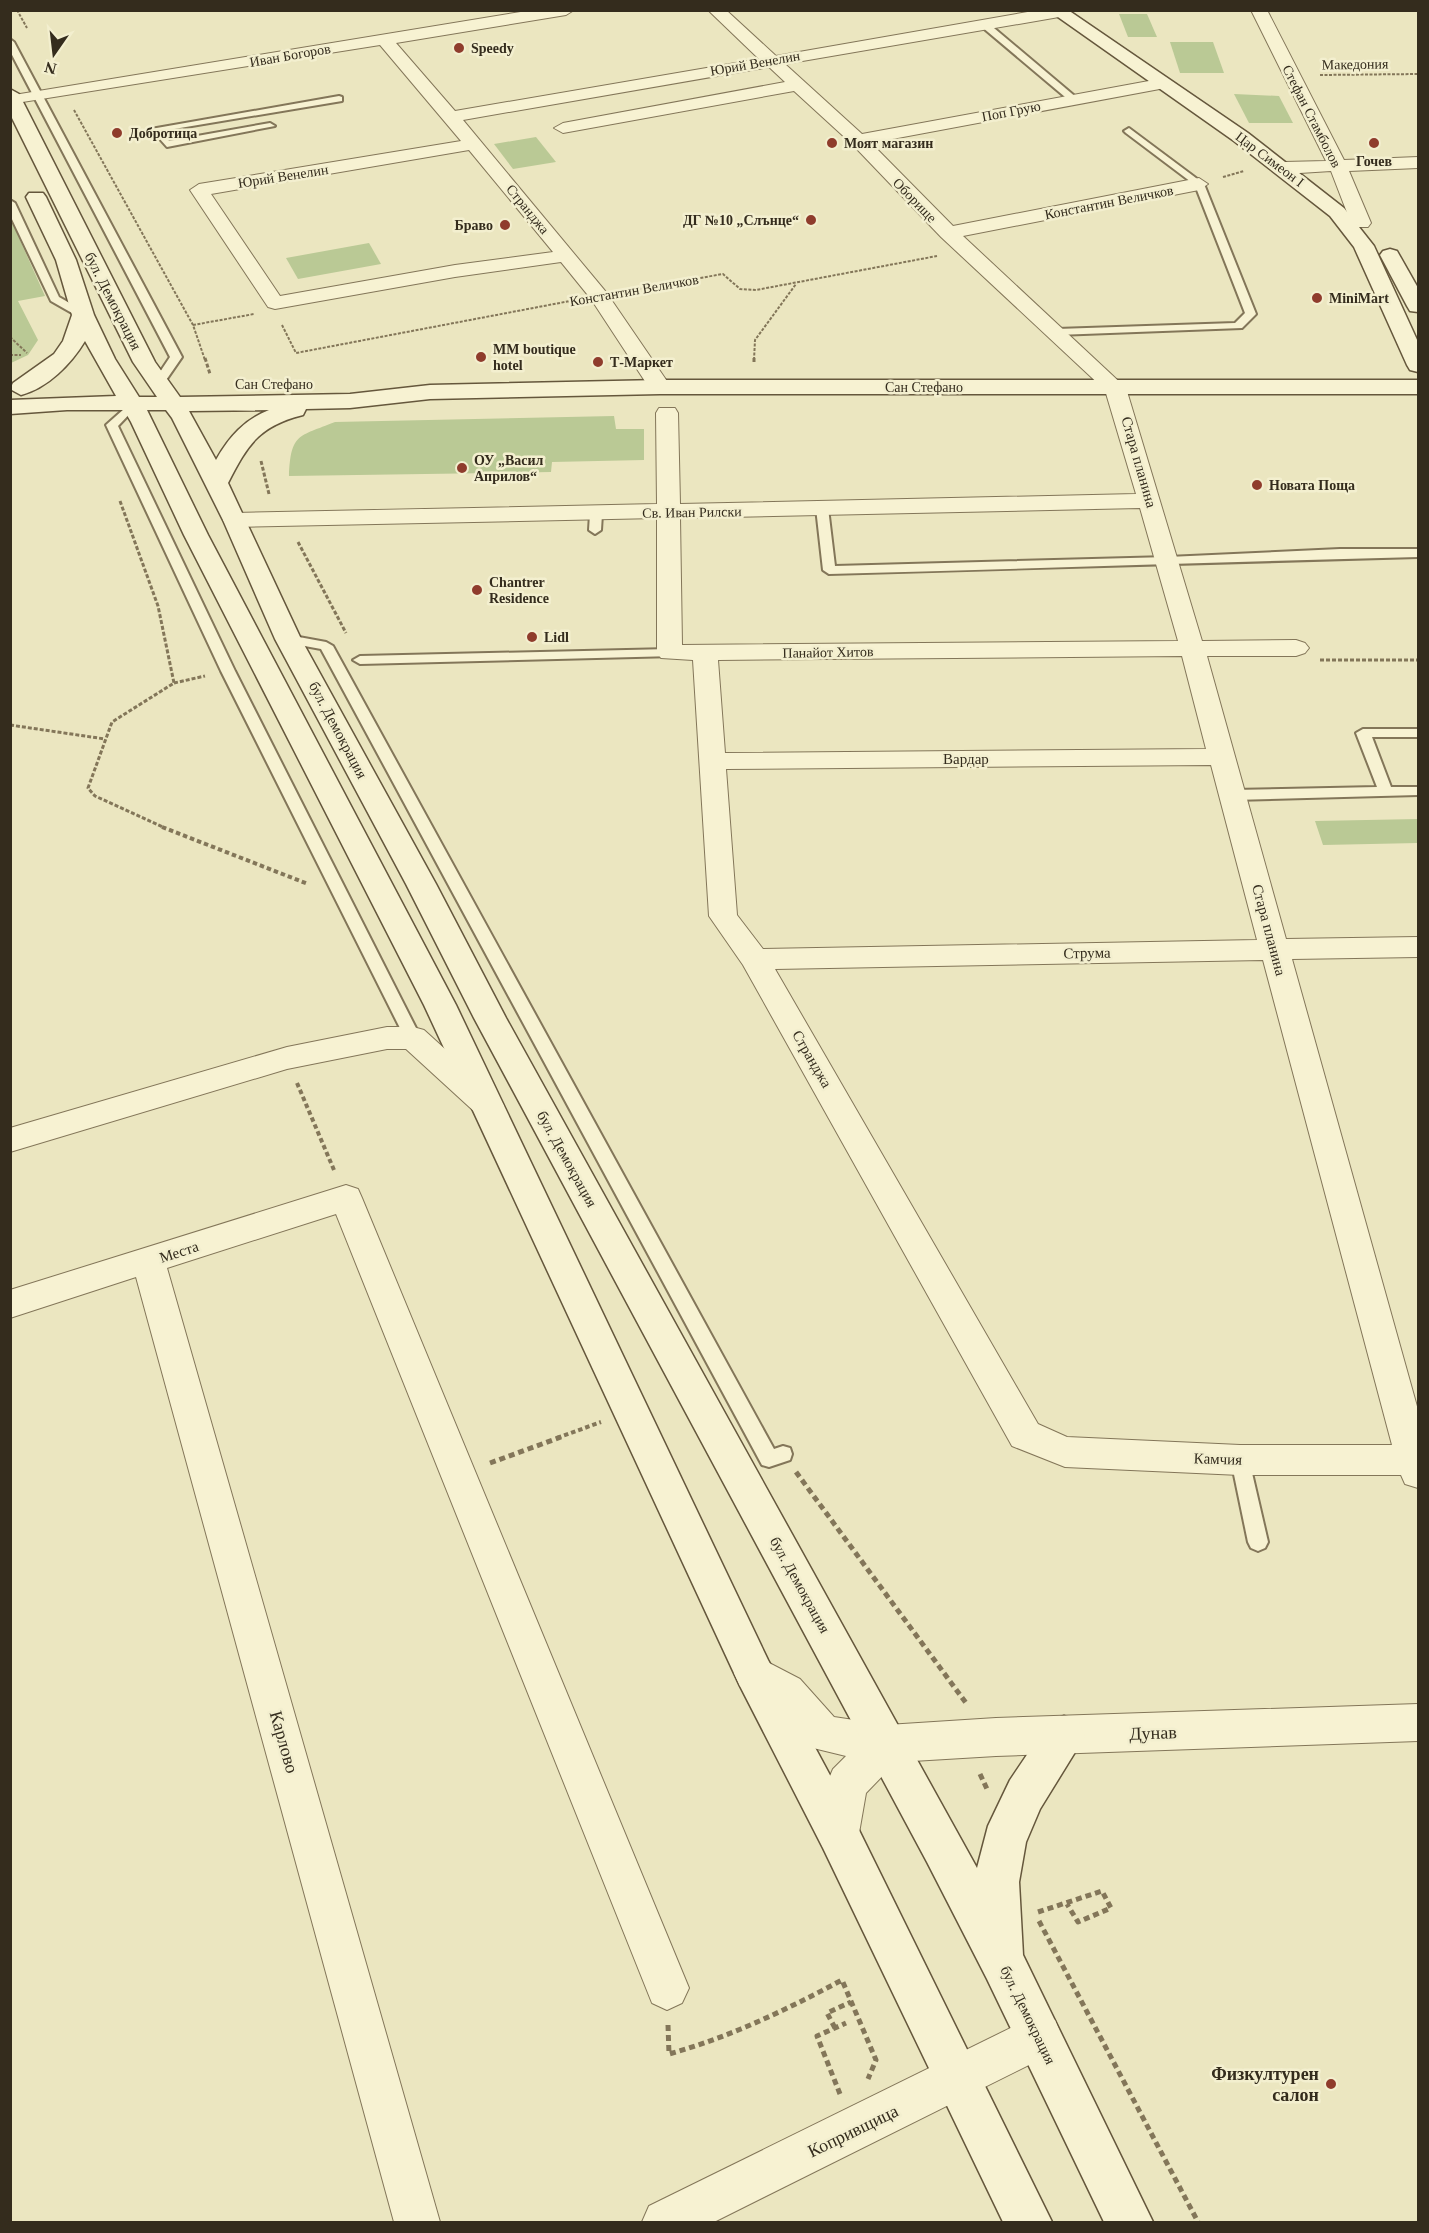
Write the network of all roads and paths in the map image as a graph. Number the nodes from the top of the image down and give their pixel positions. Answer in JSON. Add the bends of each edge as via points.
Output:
{"nodes":[{"id":1,"x":566,"y":10,"type":"edge"},
{"id":2,"x":716,"y":10,"type":"edge"},
{"id":3,"x":1259,"y":10,"type":"edge"},
{"id":4,"x":1058,"y":11,"type":"edge"},
{"id":5,"x":985,"y":25,"type":"junction"},
{"id":6,"x":384,"y":39,"type":"junction"},
{"id":7,"x":10,"y":42,"type":"edge"},
{"id":8,"x":769,"y":60,"type":"junction"},
{"id":9,"x":1419,"y":74,"type":"edge"},
{"id":10,"x":1292,"y":75,"type":"junction"},
{"id":11,"x":1165,"y":83,"type":"junction"},
{"id":12,"x":797,"y":86,"type":"junction"},
{"id":13,"x":64,"y":93,"type":"junction"},
{"id":14,"x":12,"y":97,"type":"edge"},
{"id":15,"x":38,"y":97,"type":"junction"},
{"id":16,"x":339,"y":99,"type":"dead end"},
{"id":17,"x":1074,"y":100,"type":"junction"},
{"id":18,"x":451,"y":117,"type":"junction"},
{"id":19,"x":270,"y":126,"type":"dead end"},
{"id":20,"x":563,"y":128,"type":"dead end"},
{"id":21,"x":1129,"y":131,"type":"dead end"},
{"id":22,"x":858,"y":140,"type":"junction"},
{"id":23,"x":474,"y":144,"type":"junction"},
{"id":24,"x":1419,"y":162,"type":"edge"},
{"id":25,"x":1337,"y":164,"type":"junction"},
{"id":26,"x":1279,"y":165,"type":"junction"},
{"id":27,"x":26,"y":174,"type":"dead end"},
{"id":28,"x":1199,"y":184,"type":"junction"},
{"id":29,"x":10,"y":203,"type":"edge"},
{"id":30,"x":1337,"y":212,"type":"junction"},
{"id":31,"x":1361,"y":223,"type":"junction"},
{"id":32,"x":948,"y":233,"type":"junction"},
{"id":33,"x":968,"y":250,"type":"junction"},
{"id":34,"x":565,"y":256,"type":"junction"},
{"id":35,"x":796,"y":283,"type":"junction"},
{"id":36,"x":599,"y":296,"type":"junction"},
{"id":37,"x":275,"y":306,"type":"junction"},
{"id":38,"x":1419,"y":306,"type":"edge"},
{"id":39,"x":83,"y":315,"type":"junction"},
{"id":40,"x":193,"y":325,"type":"junction"},
{"id":41,"x":1057,"y":332,"type":"junction"},
{"id":42,"x":10,"y":337,"type":"edge"},
{"id":43,"x":28,"y":354,"type":"dead end"},
{"id":44,"x":1419,"y":364,"type":"edge"},
{"id":45,"x":210,"y":374,"type":"dead end"},
{"id":46,"x":118,"y":384,"type":"junction"},
{"id":47,"x":158,"y":384,"type":"junction"},
{"id":48,"x":660,"y":387,"type":"junction"},
{"id":49,"x":752,"y":387,"type":"junction"},
{"id":50,"x":1115,"y":387,"type":"junction"},
{"id":51,"x":1419,"y":387,"type":"edge"},
{"id":52,"x":430,"y":392,"type":"junction"},
{"id":53,"x":14,"y":395,"type":"edge"},
{"id":54,"x":350,"y":401,"type":"junction"},
{"id":55,"x":133,"y":404,"type":"junction"},
{"id":56,"x":173,"y":404,"type":"junction"},
{"id":57,"x":667,"y":413,"type":"dead end"},
{"id":58,"x":216,"y":484,"type":"junction"},
{"id":59,"x":117,"y":494,"type":"dead end"},
{"id":60,"x":1150,"y":501,"type":"junction"},
{"id":61,"x":822,"y":508,"type":"junction"},
{"id":62,"x":668,"y":513,"type":"junction"},
{"id":63,"x":235,"y":520,"type":"junction"},
{"id":64,"x":1419,"y":552,"type":"edge"},
{"id":65,"x":1168,"y":561,"type":"junction"},
{"id":66,"x":288,"y":639,"type":"junction"},
{"id":67,"x":1190,"y":648,"type":"junction"},
{"id":68,"x":1296,"y":648,"type":"dead end"},
{"id":69,"x":670,"y":653,"type":"junction"},
{"id":70,"x":705,"y":653,"type":"junction"},
{"id":71,"x":360,"y":660,"type":"dead end"},
{"id":72,"x":10,"y":725,"type":"edge"},
{"id":73,"x":1419,"y":733,"type":"edge"},
{"id":74,"x":105,"y":739,"type":"junction"},
{"id":75,"x":1221,"y":757,"type":"junction"},
{"id":76,"x":712,"y":760,"type":"junction"},
{"id":77,"x":1419,"y":791,"type":"edge"},
{"id":78,"x":1386,"y":792,"type":"junction"},
{"id":79,"x":1233,"y":795,"type":"junction"},
{"id":80,"x":342,"y":897,"type":"junction"},
{"id":81,"x":1419,"y":947,"type":"edge"},
{"id":82,"x":1274,"y":950,"type":"junction"},
{"id":83,"x":755,"y":959,"type":"junction"},
{"id":84,"x":413,"y":1038,"type":"junction"},
{"id":85,"x":287,"y":1058,"type":"junction"},
{"id":86,"x":488,"y":1106,"type":"junction"},
{"id":87,"x":10,"y":1140,"type":"edge"},
{"id":88,"x":346,"y":1198,"type":"junction"},
{"id":89,"x":150,"y":1262,"type":"junction"},
{"id":90,"x":10,"y":1304,"type":"edge"},
{"id":91,"x":630,"y":1411,"type":"junction"},
{"id":92,"x":1025,"y":1435,"type":"joint"},
{"id":93,"x":783,"y":1454,"type":"dead end"},
{"id":94,"x":1240,"y":1460,"type":"junction"},
{"id":95,"x":1417,"y":1467,"type":"edge"},
{"id":96,"x":458,"y":1475,"type":"junction"},
{"id":97,"x":1258,"y":1542,"type":"dead end"},
{"id":98,"x":754,"y":1673,"type":"junction"},
{"id":99,"x":1419,"y":1722,"type":"edge"},
{"id":100,"x":1064,"y":1736,"type":"junction"},
{"id":101,"x":887,"y":1744,"type":"junction"},
{"id":102,"x":838,"y":1833,"type":"junction"},
{"id":103,"x":1034,"y":1901,"type":"dead end"},
{"id":104,"x":1067,"y":1904,"type":"junction"},
{"id":105,"x":1035,"y":1913,"type":"junction"},
{"id":106,"x":1003,"y":1963,"type":"junction"},
{"id":107,"x":667,"y":1988,"type":"joint"},
{"id":108,"x":851,"y":2002,"type":"junction"},
{"id":109,"x":846,"y":2023,"type":"dead end"},
{"id":110,"x":834,"y":2028,"type":"junction"},
{"id":111,"x":1039,"y":2036,"type":"junction"},
{"id":112,"x":959,"y":2079,"type":"junction"},
{"id":113,"x":867,"y":2082,"type":"dead end"},
{"id":114,"x":850,"y":2095,"type":"dead end"},
{"id":115,"x":417,"y":2223,"type":"edge"},
{"id":116,"x":664,"y":2223,"type":"edge"},
{"id":117,"x":1028,"y":2223,"type":"edge"},
{"id":118,"x":1129,"y":2223,"type":"edge"},
{"id":119,"x":1198,"y":2223,"type":"edge"}],
"edges":[{"from":1,"to":6,"type":"street","name":"Иван Богоров"},
{"from":2,"to":8,"type":"street","name":"Оборище"},
{"from":3,"to":10,"type":"street","name":"Стефан Стамболов"},
{"from":4,"to":5,"type":"street","name":"Юрий Венелин"},
{"from":4,"to":11,"type":"main road","name":"Цар Симеон I"},
{"from":5,"to":8,"type":"street","name":"Юрий Венелин"},
{"from":5,"to":17,"type":"lane"},
{"from":6,"to":13,"type":"street","name":"Иван Богоров"},
{"from":6,"to":18,"type":"street","name":"Странджа"},
{"from":7,"to":15,"type":"lane"},
{"from":8,"to":12,"type":"street","name":"Оборище"},
{"from":8,"to":18,"type":"street","name":"Юрий Венелин"},
{"from":9,"to":10,"type":"path","name":"Македония"},
{"from":10,"to":25,"type":"street","name":"Стефан Стамболов"},
{"from":11,"to":17,"type":"street","name":"Поп Грую"},
{"from":11,"to":26,"type":"main road","name":"Цар Симеон I"},
{"from":12,"to":20,"type":"street","name":"Юрий Венелин"},
{"from":12,"to":22,"type":"street","name":"Оборище"},
{"from":13,"to":15,"type":"street","name":"Иван Богоров"},
{"from":13,"to":40,"type":"path"},
{"from":14,"to":15,"type":"street","name":"Иван Богоров"},
{"from":14,"to":47,"type":"main road","name":"бул. Демокрация"},
{"from":15,"to":47,"type":"lane","via":[[176,357]]},
{"from":16,"to":19,"type":"lane","via":[[156,129],[167,144]]},
{"from":17,"to":22,"type":"street","name":"Поп Грую"},
{"from":18,"to":23,"type":"street","name":"Странджа"},
{"from":21,"to":28,"type":"lane"},
{"from":22,"to":32,"type":"street","name":"Оборище"},
{"from":23,"to":34,"type":"street","name":"Странджа"},
{"from":23,"to":37,"type":"street","name":"Юрий Венелин","via":[[199,190]]},
{"from":24,"to":25,"type":"street"},
{"from":25,"to":26,"type":"street"},
{"from":25,"to":31,"type":"street","name":"Стефан Стамболов"},
{"from":26,"to":28,"type":"path"},
{"from":26,"to":30,"type":"main road","name":"Цар Симеон I"},
{"from":27,"to":39,"type":"main road","name":"бул. Демокрация","via":[[66,260]]},
{"from":28,"to":32,"type":"street","name":"Константин Величков"},
{"from":28,"to":41,"type":"lane","via":[[1251,314],[1238,326]]},
{"from":29,"to":39,"type":"lane","via":[[55,299]]},
{"from":30,"to":31,"type":"main road","name":"Стефан Стамболов"},
{"from":30,"to":44,"type":"main road","name":"Цар Симеон I","via":[[1364,246]]},
{"from":31,"to":38,"type":"main road","name":"Стефан Стамболов","via":[[1379,236]]},
{"from":32,"to":33,"type":"street","name":"Оборище"},
{"from":33,"to":35,"type":"path","name":"Константин Величков"},
{"from":33,"to":41,"type":"street","name":"Оборище"},
{"from":34,"to":36,"type":"street","name":"Странджа"},
{"from":34,"to":37,"type":"street","via":[[455,271]]},
{"from":35,"to":36,"type":"path","name":"Константин Величков","via":[[748,290],[723,274]]},
{"from":35,"to":49,"type":"path","via":[[755,340]]},
{"from":36,"to":37,"type":"path","name":"Константин Величков","via":[[296,353]]},
{"from":36,"to":48,"type":"street","name":"Странджа"},
{"from":37,"to":40,"type":"path"},
{"from":39,"to":46,"type":"main road","name":"бул. Демокрация"},
{"from":39,"to":53,"type":"main road","via":[[68,354]]},
{"from":40,"to":45,"type":"path"},
{"from":41,"to":50,"type":"street","name":"Оборище"},
{"from":42,"to":43,"type":"path"},
{"from":46,"to":47,"type":"main road","name":"Сан Стефано"},
{"from":46,"to":53,"type":"main road","via":[[50,384]]},
{"from":46,"to":55,"type":"main road","name":"бул. Демокрация"},
{"from":47,"to":52,"type":"main road","name":"Сан Стефано","via":[[352,384]]},
{"from":47,"to":56,"type":"main road","name":"бул. Демокрация"},
{"from":48,"to":49,"type":"main road","name":"Сан Стефано"},
{"from":48,"to":52,"type":"main road","name":"Сан Стефано"},
{"from":49,"to":50,"type":"main road","name":"Сан Стефано"},
{"from":50,"to":51,"type":"main road","name":"Сан Стефано"},
{"from":50,"to":60,"type":"street","name":"Стара планина"},
{"from":52,"to":54,"type":"main road","name":"Сан Стефано"},
{"from":53,"to":55,"type":"main road","via":[[67,403]]},
{"from":54,"to":56,"type":"main road","name":"Сан Стефано"},
{"from":54,"to":58,"type":"main road","via":[[264,420],[241,437]]},
{"from":55,"to":56,"type":"main road","name":"Сан Стефано"},
{"from":55,"to":80,"type":"lane","via":[[112,425],[228,671]]},
{"from":55,"to":86,"type":"main road","name":"бул. Демокрация"},
{"from":56,"to":58,"type":"main road","name":"бул. Демокрация"},
{"from":57,"to":62,"type":"street"},
{"from":58,"to":63,"type":"main road","name":"бул. Демокрация"},
{"from":59,"to":74,"type":"path","via":[[158,606],[174,683],[112,722]]},
{"from":60,"to":61,"type":"street","name":"Св. Иван Рилски"},
{"from":60,"to":65,"type":"street","name":"Стара планина"},
{"from":61,"to":62,"type":"street","name":"Св. Иван Рилски"},
{"from":61,"to":65,"type":"lane","via":[[829,570]]},
{"from":62,"to":63,"type":"street","name":"Св. Иван Рилски","via":[[595,522]]},
{"from":62,"to":69,"type":"street"},
{"from":63,"to":66,"type":"main road","name":"бул. Демокрация"},
{"from":64,"to":65,"type":"lane"},
{"from":65,"to":67,"type":"street","name":"Стара планина"},
{"from":66,"to":93,"type":"lane","via":[[326,646],[769,1459]]},
{"from":66,"to":101,"type":"main road","name":"бул. Демокрация","via":[[490,1018]]},
{"from":67,"to":68,"type":"street","name":"Панайот Хитов"},
{"from":67,"to":70,"type":"street","name":"Панайот Хитов"},
{"from":67,"to":75,"type":"street","name":"Стара планина"},
{"from":69,"to":70,"type":"street","name":"Панайот Хитов"},
{"from":69,"to":71,"type":"lane","name":"Панайот Хитов"},
{"from":70,"to":76,"type":"street","name":"Странджа"},
{"from":72,"to":74,"type":"path"},
{"from":73,"to":78,"type":"lane","via":[[1363,733]]},
{"from":74,"to":80,"type":"path","via":[[88,788],[95,796],[176,833]]},
{"from":75,"to":76,"type":"street","name":"Вардар"},
{"from":75,"to":79,"type":"street","name":"Стара планина"},
{"from":76,"to":83,"type":"street","name":"Странджа","via":[[723,916]]},
{"from":77,"to":78,"type":"lane"},
{"from":78,"to":79,"type":"lane"},
{"from":79,"to":82,"type":"street","name":"Стара планина"},
{"from":80,"to":84,"type":"lane"},
{"from":81,"to":82,"type":"street","name":"Струма"},
{"from":82,"to":83,"type":"street","name":"Струма"},
{"from":82,"to":95,"type":"street","name":"Стара планина"},
{"from":83,"to":92,"type":"street","name":"Странджа"},
{"from":84,"to":85,"type":"street","via":[[387,1038]]},
{"from":84,"to":86,"type":"street"},
{"from":85,"to":87,"type":"street"},
{"from":85,"to":88,"type":"path"},
{"from":86,"to":91,"type":"main road","name":"бул. Демокрация"},
{"from":88,"to":89,"type":"street","name":"Места"},
{"from":88,"to":96,"type":"street"},
{"from":89,"to":90,"type":"street","name":"Места"},
{"from":89,"to":115,"type":"street","name":"Карлово"},
{"from":91,"to":96,"type":"path"},
{"from":91,"to":98,"type":"main road","name":"бул. Демокрация"},
{"from":92,"to":94,"type":"street","name":"Камчия","via":[[1065,1452]]},
{"from":94,"to":95,"type":"street","name":"Камчия"},
{"from":94,"to":97,"type":"lane"},
{"from":96,"to":107,"type":"street"},
{"from":98,"to":101,"type":"street","name":"Дунав","via":[[786,1692],[822,1734]]},
{"from":98,"to":102,"type":"main road","name":"бул. Демокрация"},
{"from":99,"to":100,"type":"street","name":"Дунав"},
{"from":100,"to":101,"type":"street","name":"Дунав"},
{"from":100,"to":106,"type":"main road","via":[[1011,1819],[1000,1859]]},
{"from":101,"to":102,"type":"street","via":[[847,1783]]},
{"from":101,"to":106,"type":"main road","name":"бул. Демокрация"},
{"from":102,"to":112,"type":"main road","name":"бул. Демокрация"},
{"from":103,"to":105,"type":"path"},
{"from":104,"to":104,"type":"path","via":[[1078,1923],[1111,1908],[1102,1892]]},
{"from":104,"to":105,"type":"path"},
{"from":105,"to":119,"type":"path"},
{"from":106,"to":111,"type":"main road","name":"бул. Демокрация"},
{"from":107,"to":108,"type":"path","via":[[669,2054],[702,2046],[842,1980]]},
{"from":108,"to":110,"type":"path","via":[[827,2013]]},
{"from":108,"to":113,"type":"path","via":[[876,2060]]},
{"from":109,"to":110,"type":"path"},
{"from":110,"to":114,"type":"path","via":[[817,2036],[842,2101]]},
{"from":111,"to":112,"type":"street","name":"Копривщица"},
{"from":111,"to":118,"type":"main road","name":"бул. Демокрация"},
{"from":112,"to":116,"type":"street","name":"Копривщица"},
{"from":112,"to":117,"type":"main road","name":"бул. Демокрация"}]}
